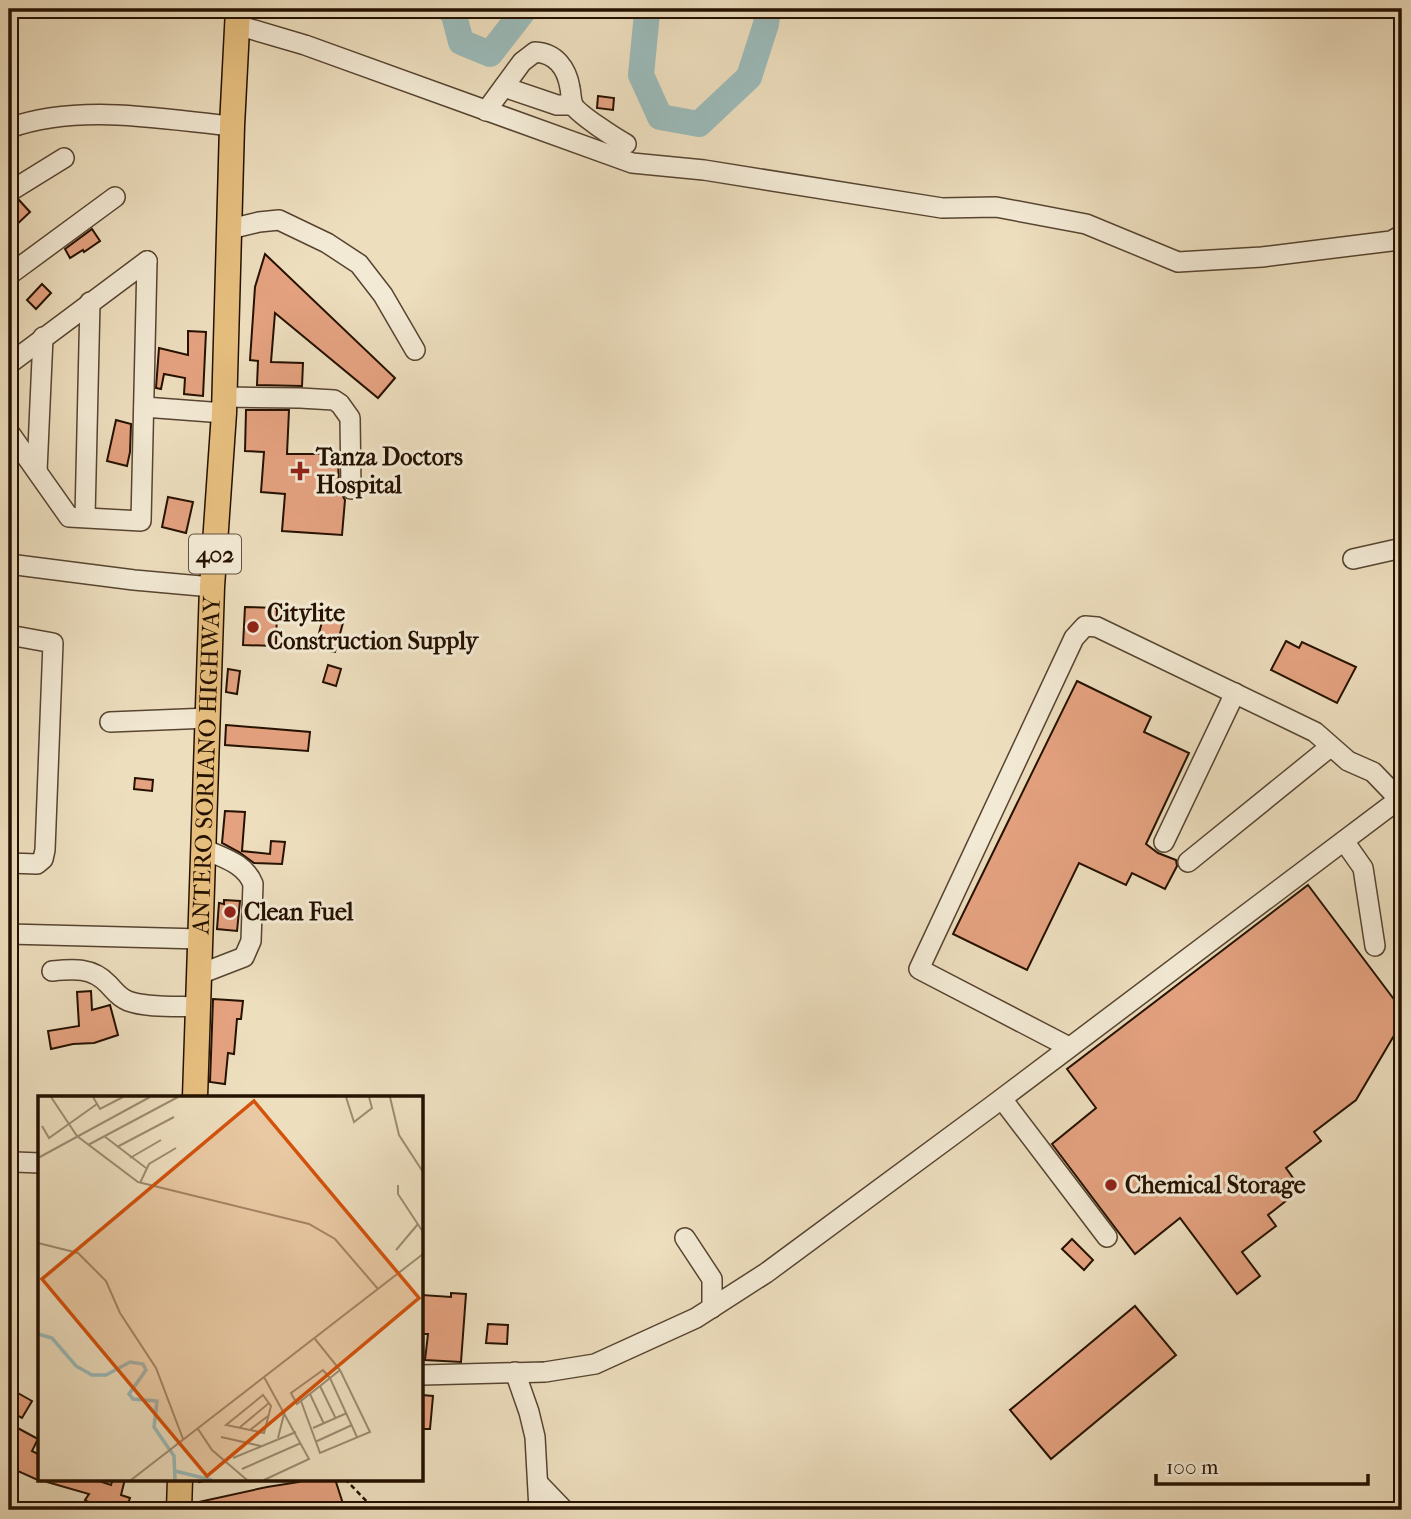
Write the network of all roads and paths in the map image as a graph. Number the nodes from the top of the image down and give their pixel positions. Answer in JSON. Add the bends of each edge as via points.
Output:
{"nodes":[{"id":1,"x":237,"y":13,"type":"edge"},
{"id":2,"x":504,"y":87,"type":"junction"},
{"id":3,"x":573,"y":105,"type":"junction"},
{"id":4,"x":486,"y":111,"type":"junction"},
{"id":5,"x":232,"y":126,"type":"junction"},
{"id":6,"x":9,"y":128,"type":"edge"},
{"id":7,"x":626,"y":144,"type":"dead end"},
{"id":8,"x":64,"y":158,"type":"dead end"},
{"id":9,"x":9,"y":192,"type":"edge"},
{"id":10,"x":115,"y":197,"type":"dead end"},
{"id":11,"x":230,"y":229,"type":"junction"},
{"id":12,"x":1402,"y":235,"type":"edge"},
{"id":13,"x":9,"y":275,"type":"edge"},
{"id":14,"x":90,"y":302,"type":"junction"},
{"id":15,"x":43,"y":337,"type":"junction"},
{"id":16,"x":415,"y":350,"type":"dead end"},
{"id":17,"x":9,"y":364,"type":"edge"},
{"id":18,"x":224,"y":405,"type":"junction"},
{"id":19,"x":144,"y":407,"type":"junction"},
{"id":20,"x":9,"y":432,"type":"edge"},
{"id":21,"x":37,"y":471,"type":"junction"},
{"id":22,"x":351,"y":489,"type":"dead end"},
{"id":23,"x":85,"y":517,"type":"junction"},
{"id":24,"x":1402,"y":548,"type":"edge"},
{"id":25,"x":1353,"y":559,"type":"dead end"},
{"id":26,"x":9,"y":564,"type":"edge"},
{"id":27,"x":212,"y":587,"type":"junction"},
{"id":28,"x":9,"y":635,"type":"edge"},
{"id":29,"x":1235,"y":693,"type":"junction"},
{"id":30,"x":209,"y":718,"type":"junction"},
{"id":31,"x":110,"y":722,"type":"dead end"},
{"id":32,"x":1330,"y":747,"type":"junction"},
{"id":33,"x":1401,"y":798,"type":"edge"},
{"id":34,"x":1344,"y":841,"type":"junction"},
{"id":35,"x":1164,"y":842,"type":"dead end"},
{"id":36,"x":204,"y":849,"type":"junction"},
{"id":37,"x":1188,"y":862,"type":"dead end"},
{"id":38,"x":9,"y":863,"type":"edge"},
{"id":39,"x":9,"y":934,"type":"edge"},
{"id":40,"x":201,"y":939,"type":"junction"},
{"id":41,"x":1375,"y":946,"type":"dead end"},
{"id":42,"x":52,"y":971,"type":"dead end"},
{"id":43,"x":200,"y":974,"type":"junction"},
{"id":44,"x":198,"y":1007,"type":"junction"},
{"id":45,"x":1069,"y":1047,"type":"junction"},
{"id":46,"x":195,"y":1096,"type":"edge"},
{"id":47,"x":1002,"y":1099,"type":"junction"},
{"id":48,"x":15,"y":1161,"type":"dead end"},
{"id":49,"x":38,"y":1163,"type":"edge"},
{"id":50,"x":1107,"y":1237,"type":"dead end"},
{"id":51,"x":685,"y":1238,"type":"dead end"},
{"id":52,"x":712,"y":1308,"type":"junction"},
{"id":53,"x":515,"y":1373,"type":"junction"},
{"id":54,"x":424,"y":1375,"type":"edge"},
{"id":55,"x":180,"y":1480,"type":"edge"},
{"id":56,"x":346,"y":1480,"type":"edge"},
{"id":57,"x":539,"y":1484,"type":"junction"},
{"id":58,"x":178,"y":1510,"type":"edge"},
{"id":59,"x":375,"y":1510,"type":"edge"},
{"id":60,"x":538,"y":1510,"type":"edge"},
{"id":61,"x":564,"y":1510,"type":"edge"}],
"edges":[{"from":1,"to":4,"type":"street","via":[[305,46]]},
{"from":1,"to":5,"type":"main road","name":"ANTERO SORIANO HIGHWAY","number":"402"},
{"from":2,"to":3,"type":"street","via":[[557,105]]},
{"from":2,"to":3,"type":"street","via":[[522,62],[535,52],[546,52],[566,72]]},
{"from":2,"to":4,"type":"street"},
{"from":3,"to":7,"type":"street"},
{"from":4,"to":12,"type":"street","via":[[632,163],[942,208],[996,207],[1086,224],[1178,262],[1262,257],[1391,241]]},
{"from":5,"to":6,"type":"street","via":[[92,114]]},
{"from":5,"to":11,"type":"main road","name":"ANTERO SORIANO HIGHWAY","number":"402"},
{"from":8,"to":9,"type":"street"},
{"from":10,"to":13,"type":"street"},
{"from":11,"to":16,"type":"street","via":[[279,220],[327,243],[359,264]]},
{"from":11,"to":18,"type":"main road","name":"ANTERO SORIANO HIGHWAY","number":"402"},
{"from":14,"to":15,"type":"street"},
{"from":14,"to":19,"type":"street","via":[[147,261]]},
{"from":14,"to":23,"type":"street"},
{"from":15,"to":17,"type":"street"},
{"from":15,"to":21,"type":"street"},
{"from":18,"to":19,"type":"street"},
{"from":18,"to":22,"type":"street","via":[[300,398],[334,400],[350,418]]},
{"from":18,"to":27,"type":"main road","name":"ANTERO SORIANO HIGHWAY","number":"402"},
{"from":19,"to":23,"type":"street","via":[[142,521]]},
{"from":20,"to":21,"type":"street"},
{"from":21,"to":23,"type":"street","via":[[69,517]]},
{"from":24,"to":25,"type":"street"},
{"from":26,"to":27,"type":"street"},
{"from":27,"to":30,"type":"main road","name":"ANTERO SORIANO HIGHWAY","number":"402"},
{"from":28,"to":38,"type":"street","via":[[53,643],[45,850],[37,864]]},
{"from":29,"to":32,"type":"street","via":[[1315,732]]},
{"from":29,"to":35,"type":"street"},
{"from":29,"to":45,"type":"street","via":[[1097,627],[1085,626],[1074,638],[1033,724],[919,970]]},
{"from":30,"to":31,"type":"street"},
{"from":30,"to":36,"type":"main road","name":"ANTERO SORIANO HIGHWAY","number":"402"},
{"from":32,"to":33,"type":"street","via":[[1373,772]]},
{"from":32,"to":37,"type":"street"},
{"from":33,"to":34,"type":"street"},
{"from":34,"to":41,"type":"street","via":[[1363,868]]},
{"from":34,"to":45,"type":"street"},
{"from":36,"to":40,"type":"main road","name":"ANTERO SORIANO HIGHWAY","number":"402"},
{"from":36,"to":43,"type":"street","via":[[241,866],[253,884],[251,941],[244,957]]},
{"from":39,"to":40,"type":"street"},
{"from":40,"to":43,"type":"main road","name":"ANTERO SORIANO HIGHWAY","number":"402"},
{"from":42,"to":44,"type":"street","via":[[76,968],[94,974],[132,1002]]},
{"from":43,"to":44,"type":"main road","name":"ANTERO SORIANO HIGHWAY","number":"402"},
{"from":44,"to":46,"type":"main road","name":"ANTERO SORIANO HIGHWAY","number":"402"},
{"from":45,"to":47,"type":"street"},
{"from":47,"to":50,"type":"street"},
{"from":47,"to":52,"type":"street"},
{"from":48,"to":49,"type":"street"},
{"from":51,"to":52,"type":"street","via":[[712,1279]]},
{"from":52,"to":53,"type":"street","via":[[595,1364]]},
{"from":53,"to":54,"type":"street"},
{"from":53,"to":57,"type":"street","via":[[530,1412]]},
{"from":55,"to":58,"type":"main road"},
{"from":56,"to":59,"type":"path"},
{"from":57,"to":60,"type":"street"},
{"from":57,"to":61,"type":"street"}]}
